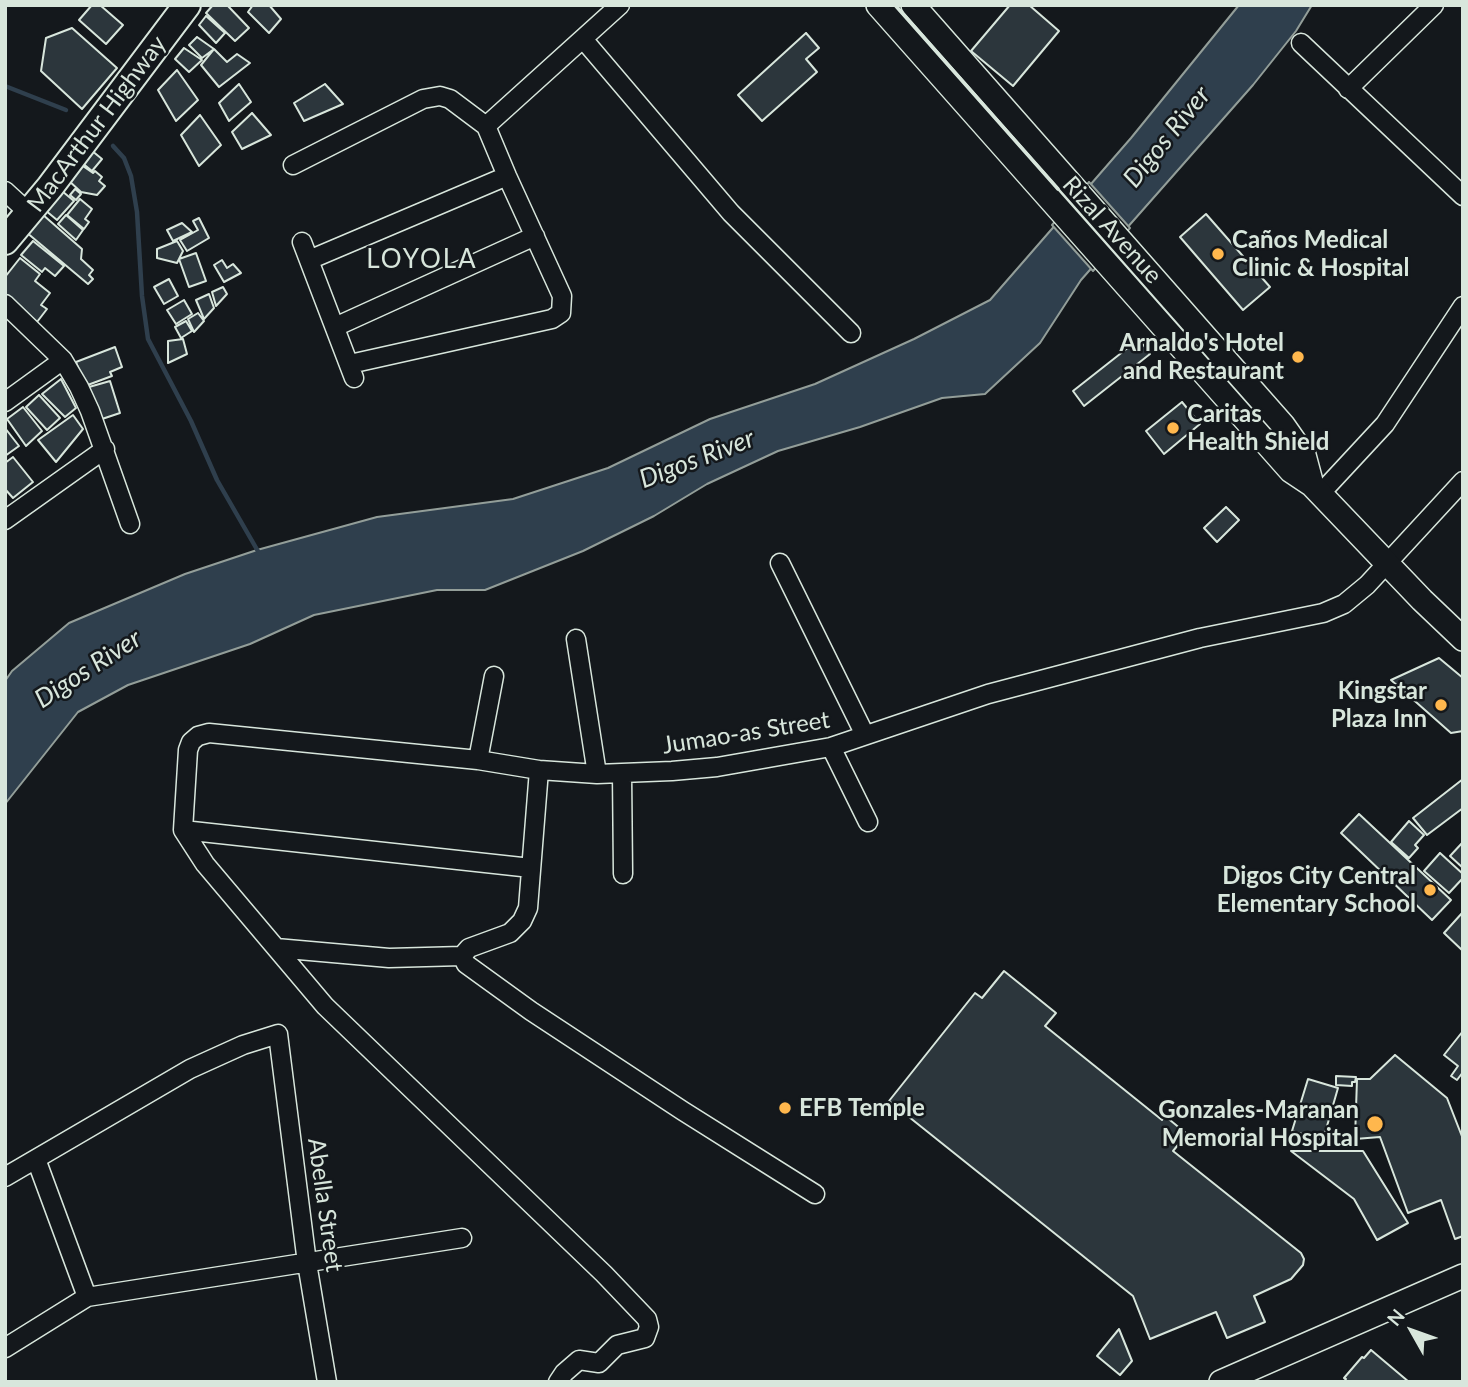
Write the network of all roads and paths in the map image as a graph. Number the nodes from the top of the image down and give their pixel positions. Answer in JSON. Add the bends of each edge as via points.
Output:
{"nodes":[{"id":1,"x":187,"y":5,"type":"edge"},
{"id":2,"x":620,"y":5,"type":"edge"},
{"id":3,"x":878,"y":5,"type":"edge"},
{"id":4,"x":913,"y":5,"type":"edge"},
{"id":5,"x":1434,"y":5,"type":"edge"},
{"id":6,"x":583,"y":39,"type":"junction"},
{"id":7,"x":1301,"y":43,"type":"dead end"},
{"id":8,"x":1348,"y":89,"type":"junction"},
{"id":9,"x":486,"y":126,"type":"junction"},
{"id":10,"x":293,"y":165,"type":"dead end"},
{"id":11,"x":507,"y":176,"type":"junction"},
{"id":12,"x":5,"y":191,"type":"edge"},
{"id":13,"x":1463,"y":196,"type":"edge"},
{"id":14,"x":29,"y":213,"type":"junction"},
{"id":15,"x":1099,"y":217,"type":"junction"},
{"id":16,"x":1080,"y":233,"type":"junction"},
{"id":17,"x":535,"y":236,"type":"junction"},
{"id":18,"x":5,"y":241,"type":"edge"},
{"id":19,"x":302,"y":242,"type":"dead end"},
{"id":20,"x":309,"y":260,"type":"junction"},
{"id":21,"x":5,"y":304,"type":"edge"},
{"id":22,"x":1463,"y":306,"type":"edge"},
{"id":23,"x":335,"y":327,"type":"junction"},
{"id":24,"x":851,"y":333,"type":"dead end"},
{"id":25,"x":63,"y":360,"type":"junction"},
{"id":26,"x":5,"y":402,"type":"edge"},
{"id":27,"x":105,"y":449,"type":"junction"},
{"id":28,"x":1463,"y":481,"type":"edge"},
{"id":29,"x":1316,"y":489,"type":"junction"},
{"id":30,"x":5,"y":520,"type":"edge"},
{"id":31,"x":130,"y":524,"type":"dead end"},
{"id":32,"x":779,"y":563,"type":"dead end"},
{"id":33,"x":1386,"y":563,"type":"junction"},
{"id":34,"x":576,"y":639,"type":"dead end"},
{"id":35,"x":1463,"y":639,"type":"edge"},
{"id":36,"x":494,"y":676,"type":"dead end"},
{"id":37,"x":864,"y":735,"type":"junction"},
{"id":38,"x":831,"y":747,"type":"junction"},
{"id":39,"x":478,"y":760,"type":"junction"},
{"id":40,"x":538,"y":770,"type":"junction"},
{"id":41,"x":622,"y":773,"type":"junction"},
{"id":42,"x":597,"y":774,"type":"junction"},
{"id":43,"x":868,"y":822,"type":"dead end"},
{"id":44,"x":183,"y":830,"type":"junction"},
{"id":45,"x":531,"y":868,"type":"junction"},
{"id":46,"x":623,"y":874,"type":"dead end"},
{"id":47,"x":276,"y":948,"type":"junction"},
{"id":48,"x":462,"y":956,"type":"junction"},
{"id":49,"x":36,"y":1159,"type":"junction"},
{"id":50,"x":5,"y":1177,"type":"edge"},
{"id":51,"x":815,"y":1194,"type":"dead end"},
{"id":52,"x":462,"y":1238,"type":"dead end"},
{"id":53,"x":307,"y":1263,"type":"junction"},
{"id":54,"x":1463,"y":1276,"type":"edge"},
{"id":55,"x":87,"y":1297,"type":"junction"},
{"id":56,"x":5,"y":1348,"type":"edge"},
{"id":57,"x":327,"y":1382,"type":"edge"},
{"id":58,"x":558,"y":1382,"type":"edge"},
{"id":59,"x":1221,"y":1382,"type":"edge"}],
"edges":[{"from":1,"to":14,"type":"highway","name":"MacArthur Highway"},
{"from":2,"to":6,"type":"street"},
{"from":3,"to":16,"type":"main road","name":"Rizal Avenue"},
{"from":4,"to":15,"type":"main road","name":"Rizal Avenue"},
{"from":5,"to":8,"type":"street"},
{"from":6,"to":9,"type":"street"},
{"from":6,"to":24,"type":"street","via":[[731,213]]},
{"from":7,"to":8,"type":"street"},
{"from":8,"to":13,"type":"street"},
{"from":9,"to":10,"type":"street","via":[[450,99],[428,97]]},
{"from":9,"to":11,"type":"street"},
{"from":11,"to":17,"type":"street"},
{"from":11,"to":20,"type":"street"},
{"from":12,"to":14,"type":"street"},
{"from":14,"to":18,"type":"highway","name":"MacArthur Highway"},
{"from":15,"to":16,"type":"main road"},
{"from":15,"to":29,"type":"main road","name":"Rizal Avenue","via":[[1299,446]]},
{"from":16,"to":29,"type":"main road","name":"Rizal Avenue","via":[[1291,471]]},
{"from":17,"to":23,"type":"street"},
{"from":17,"to":23,"type":"street","via":[[562,296],[562,310],[555,318],[352,371]]},
{"from":19,"to":20,"type":"street"},
{"from":20,"to":23,"type":"street"},
{"from":21,"to":25,"type":"street"},
{"from":22,"to":29,"type":"street","via":[[1385,424]]},
{"from":25,"to":26,"type":"street"},
{"from":25,"to":27,"type":"street"},
{"from":27,"to":30,"type":"street"},
{"from":27,"to":31,"type":"street"},
{"from":28,"to":33,"type":"street","name":"Jumao-as Street"},
{"from":29,"to":33,"type":"main road","name":"Rizal Avenue"},
{"from":32,"to":37,"type":"street"},
{"from":33,"to":35,"type":"main road","name":"Rizal Avenue"},
{"from":33,"to":37,"type":"street","name":"Jumao-as Street","via":[[1357,594],[1323,613],[1200,638],[1051,677]]},
{"from":34,"to":42,"type":"street"},
{"from":36,"to":39,"type":"street"},
{"from":37,"to":38,"type":"street","name":"Jumao-as Street"},
{"from":38,"to":41,"type":"street","name":"Jumao-as Street","via":[[717,767]]},
{"from":38,"to":43,"type":"street"},
{"from":39,"to":40,"type":"street","name":"Jumao-as Street"},
{"from":39,"to":44,"type":"street","name":"Jumao-as Street","via":[[205,733],[191,742],[188,750]]},
{"from":40,"to":42,"type":"street","name":"Jumao-as Street"},
{"from":40,"to":45,"type":"street"},
{"from":41,"to":42,"type":"street","name":"Jumao-as Street"},
{"from":41,"to":46,"type":"street"},
{"from":44,"to":45,"type":"street"},
{"from":44,"to":47,"type":"street","via":[[205,864]]},
{"from":45,"to":48,"type":"street","via":[[528,908],[522,921],[510,933],[469,948]]},
{"from":47,"to":48,"type":"street","via":[[389,958]]},
{"from":47,"to":58,"type":"street","via":[[325,1006],[647,1319],[645,1338],[617,1345],[599,1363],[579,1360]]},
{"from":48,"to":51,"type":"street","via":[[466,964],[531,1011]]},
{"from":49,"to":50,"type":"street"},
{"from":49,"to":53,"type":"street","name":"Abella Street","via":[[190,1069],[278,1034]]},
{"from":49,"to":55,"type":"street"},
{"from":52,"to":53,"type":"street"},
{"from":53,"to":55,"type":"street"},
{"from":53,"to":57,"type":"street","name":"Abella Street"},
{"from":54,"to":59,"type":"main road"},
{"from":55,"to":56,"type":"street"}]}
